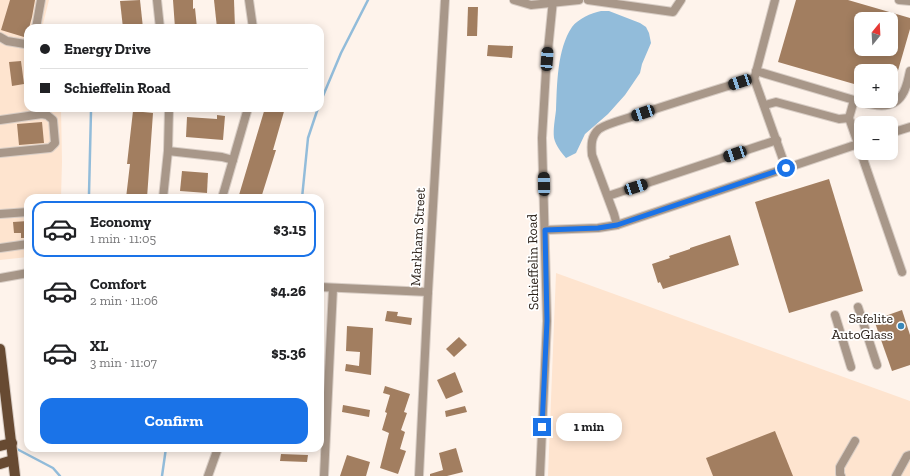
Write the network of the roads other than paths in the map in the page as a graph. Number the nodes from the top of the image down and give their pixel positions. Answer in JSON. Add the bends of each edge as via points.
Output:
{"nodes":[{"id":1,"x":41,"y":0,"type":"edge"},
{"id":2,"x":157,"y":0,"type":"edge"},
{"id":3,"x":249,"y":0,"type":"edge"},
{"id":4,"x":445,"y":0,"type":"edge"},
{"id":5,"x":514,"y":0,"type":"edge"},
{"id":6,"x":579,"y":0,"type":"edge"},
{"id":7,"x":588,"y":0,"type":"edge"},
{"id":8,"x":680,"y":0,"type":"edge"},
{"id":9,"x":775,"y":0,"type":"edge"},
{"id":10,"x":899,"y":0,"type":"edge"},
{"id":11,"x":553,"y":1,"type":"edge"},
{"id":12,"x":910,"y":1,"type":"edge"},
{"id":13,"x":37,"y":24,"type":"edge"},
{"id":14,"x":160,"y":24,"type":"edge"},
{"id":15,"x":252,"y":24,"type":"edge"},
{"id":16,"x":0,"y":37,"type":"edge"},
{"id":17,"x":24,"y":44,"type":"edge"},
{"id":18,"x":910,"y":71,"type":"edge"},
{"id":19,"x":755,"y":75,"type":"junction"},
{"id":20,"x":898,"y":99,"type":"edge"},
{"id":21,"x":854,"y":100,"type":"joint"},
{"id":22,"x":765,"y":105,"type":"junction"},
{"id":23,"x":169,"y":112,"type":"edge"},
{"id":24,"x":247,"y":112,"type":"edge"},
{"id":25,"x":849,"y":118,"type":"junction"},
{"id":26,"x":0,"y":120,"type":"edge"},
{"id":27,"x":910,"y":127,"type":"edge"},
{"id":28,"x":854,"y":129,"type":"edge"},
{"id":29,"x":898,"y":131,"type":"edge"},
{"id":30,"x":777,"y":140,"type":"junction"},
{"id":31,"x":854,"y":145,"type":"edge"},
{"id":32,"x":168,"y":151,"type":"junction"},
{"id":33,"x":0,"y":153,"type":"edge"},
{"id":34,"x":233,"y":160,"type":"junction"},
{"id":35,"x":863,"y":160,"type":"edge"},
{"id":36,"x":786,"y":168,"type":"junction"},
{"id":37,"x":163,"y":194,"type":"edge"},
{"id":38,"x":223,"y":194,"type":"edge"},
{"id":39,"x":608,"y":196,"type":"junction"},
{"id":40,"x":24,"y":212,"type":"edge"},
{"id":41,"x":0,"y":214,"type":"edge"},
{"id":42,"x":617,"y":225,"type":"junction"},
{"id":43,"x":545,"y":230,"type":"junction"},
{"id":44,"x":24,"y":245,"type":"edge"},
{"id":45,"x":0,"y":248,"type":"edge"},
{"id":46,"x":902,"y":272,"type":"dead end"},
{"id":47,"x":24,"y":275,"type":"edge"},
{"id":48,"x":0,"y":278,"type":"edge"},
{"id":49,"x":324,"y":287,"type":"edge"},
{"id":50,"x":333,"y":288,"type":"junction"},
{"id":51,"x":428,"y":292,"type":"junction"},
{"id":52,"x":858,"y":307,"type":"dead end"},
{"id":53,"x":835,"y":316,"type":"dead end"},
{"id":54,"x":0,"y":349,"type":"edge"},
{"id":55,"x":877,"y":365,"type":"dead end"},
{"id":56,"x":851,"y":367,"type":"dead end"},
{"id":57,"x":855,"y":441,"type":"dead end"},
{"id":58,"x":12,"y":444,"type":"junction"},
{"id":59,"x":0,"y":446,"type":"edge"},
{"id":60,"x":217,"y":452,"type":"edge"},
{"id":61,"x":910,"y":455,"type":"edge"},
{"id":62,"x":13,"y":460,"type":"junction"},
{"id":63,"x":0,"y":464,"type":"edge"},
{"id":64,"x":15,"y":476,"type":"edge"},
{"id":65,"x":208,"y":476,"type":"edge"},
{"id":66,"x":324,"y":476,"type":"edge"},
{"id":67,"x":419,"y":476,"type":"edge"},
{"id":68,"x":540,"y":476,"type":"edge"},
{"id":69,"x":841,"y":476,"type":"edge"},
{"id":70,"x":896,"y":476,"type":"edge"}],
"edges":[{"from":1,"to":13,"type":"street"},
{"from":2,"to":14,"type":"street"},
{"from":3,"to":15,"type":"street"},
{"from":4,"to":51,"type":"street","name":"Markham Street"},
{"from":5,"to":11,"type":"street","via":[[531,4]]},
{"from":6,"to":11,"type":"street"},
{"from":7,"to":8,"type":"street","via":[[673,12]]},
{"from":9,"to":19,"type":"street"},
{"from":10,"to":12,"type":"street"},
{"from":11,"to":43,"type":"street","name":"Schieffelin Road","via":[[542,138]]},
{"from":16,"to":17,"type":"street"},
{"from":18,"to":20,"type":"street","via":[[902,95]]},
{"from":19,"to":21,"type":"street"},
{"from":19,"to":22,"type":"street"},
{"from":19,"to":39,"type":"street","via":[[598,130],[592,140],[592,154]]},
{"from":21,"to":25,"type":"street"},
{"from":22,"to":25,"type":"street","via":[[776,102],[839,119]]},
{"from":22,"to":30,"type":"street"},
{"from":23,"to":32,"type":"street"},
{"from":24,"to":34,"type":"street"},
{"from":25,"to":28,"type":"street"},
{"from":26,"to":33,"type":"street","via":[[47,115],[53,120],[56,143],[50,148]]},
{"from":27,"to":29,"type":"street"},
{"from":30,"to":36,"type":"street"},
{"from":30,"to":39,"type":"street"},
{"from":31,"to":36,"type":"street"},
{"from":32,"to":34,"type":"street"},
{"from":32,"to":37,"type":"street"},
{"from":34,"to":38,"type":"street"},
{"from":35,"to":46,"type":"street"},
{"from":36,"to":42,"type":"street"},
{"from":39,"to":42,"type":"street"},
{"from":40,"to":41,"type":"street"},
{"from":42,"to":43,"type":"street"},
{"from":43,"to":68,"type":"street","name":"Schieffelin Road","via":[[547,327]]},
{"from":44,"to":45,"type":"street"},
{"from":47,"to":48,"type":"street"},
{"from":49,"to":50,"type":"street"},
{"from":50,"to":51,"type":"street"},
{"from":50,"to":66,"type":"street"},
{"from":51,"to":67,"type":"street","name":"Markham Street"},
{"from":52,"to":55,"type":"street"},
{"from":53,"to":56,"type":"street"},
{"from":54,"to":58,"type":"main road"},
{"from":57,"to":69,"type":"street","via":[[840,467]]},
{"from":58,"to":59,"type":"main road"},
{"from":58,"to":62,"type":"main road"},
{"from":60,"to":65,"type":"street"},
{"from":61,"to":70,"type":"street"},
{"from":62,"to":63,"type":"main road"},
{"from":62,"to":64,"type":"main road"}]}
